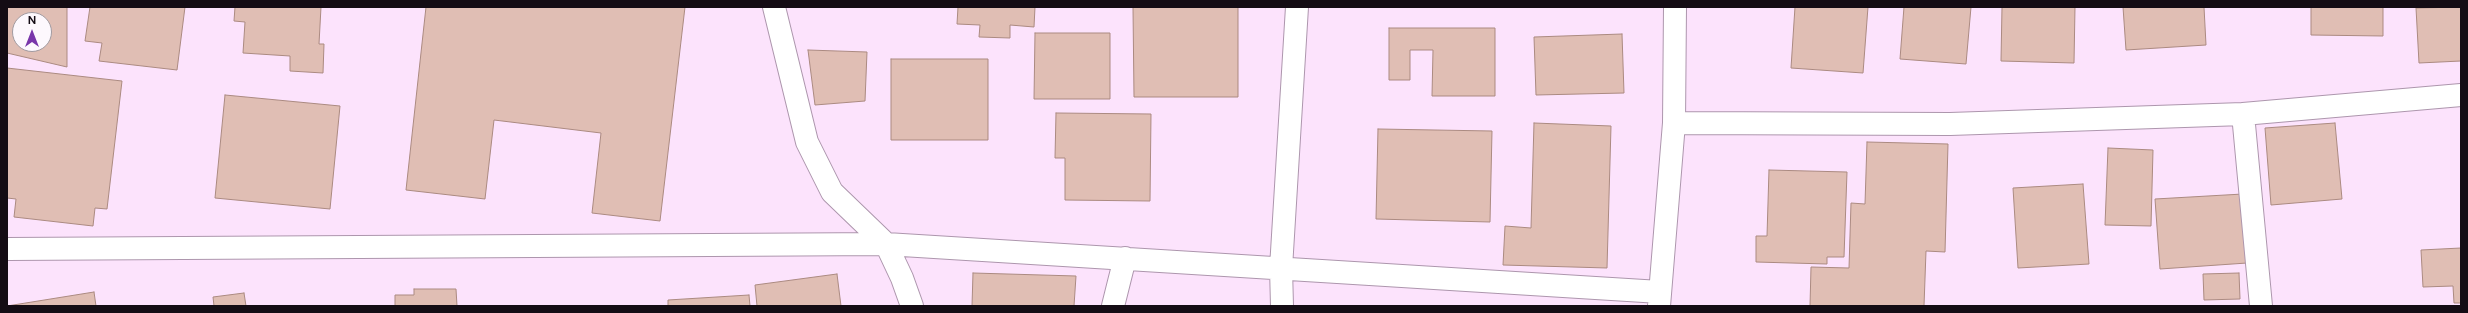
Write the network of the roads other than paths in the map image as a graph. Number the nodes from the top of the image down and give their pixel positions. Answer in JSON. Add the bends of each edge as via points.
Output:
{"nodes":[{"id":1,"x":774,"y":7,"type":"edge"},
{"id":2,"x":1298,"y":7,"type":"edge"},
{"id":3,"x":1675,"y":7,"type":"edge"},
{"id":4,"x":2461,"y":95,"type":"edge"},
{"id":5,"x":2243,"y":114,"type":"junction"},
{"id":6,"x":1674,"y":123,"type":"junction"},
{"id":7,"x":886,"y":244,"type":"junction"},
{"id":8,"x":7,"y":249,"type":"edge"},
{"id":9,"x":1125,"y":258,"type":"junction"},
{"id":10,"x":1281,"y":268,"type":"junction"},
{"id":11,"x":1659,"y":299,"type":"edge"},
{"id":12,"x":912,"y":306,"type":"edge"},
{"id":13,"x":1113,"y":306,"type":"edge"},
{"id":14,"x":1282,"y":306,"type":"edge"},
{"id":15,"x":2260,"y":306,"type":"edge"}],
"edges":[{"from":1,"to":7,"type":"street","via":[[807,142],[832,192]]},
{"from":2,"to":10,"type":"street"},
{"from":3,"to":6,"type":"street"},
{"from":4,"to":5,"type":"street"},
{"from":5,"to":6,"type":"street","via":[[1950,124]]},
{"from":5,"to":15,"type":"street"},
{"from":6,"to":11,"type":"street"},
{"from":7,"to":8,"type":"street"},
{"from":7,"to":9,"type":"street"},
{"from":7,"to":12,"type":"street"},
{"from":9,"to":10,"type":"street"},
{"from":9,"to":13,"type":"street"},
{"from":10,"to":11,"type":"street"},
{"from":10,"to":14,"type":"street"}]}
